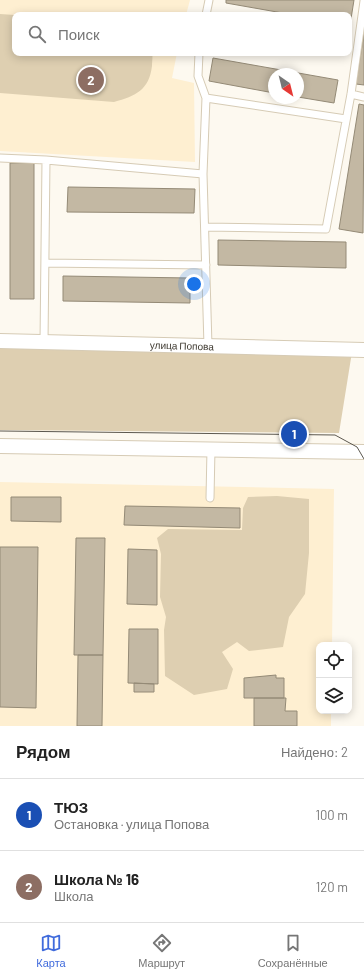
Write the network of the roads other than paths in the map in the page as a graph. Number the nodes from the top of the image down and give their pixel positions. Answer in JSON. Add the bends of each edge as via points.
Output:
{"nodes":[{"id":1,"x":209,"y":0,"type":"edge"},
{"id":2,"x":364,"y":2,"type":"edge"},
{"id":3,"x":207,"y":12,"type":"edge"},
{"id":4,"x":199,"y":56,"type":"edge"},
{"id":5,"x":351,"y":94,"type":"junction"},
{"id":6,"x":364,"y":97,"type":"edge"},
{"id":7,"x":206,"y":98,"type":"junction"},
{"id":8,"x":346,"y":119,"type":"junction"},
{"id":9,"x":0,"y":158,"type":"edge"},
{"id":10,"x":46,"y":160,"type":"junction"},
{"id":11,"x":203,"y":174,"type":"junction"},
{"id":12,"x":205,"y":227,"type":"junction"},
{"id":13,"x":45,"y":263,"type":"junction"},
{"id":14,"x":206,"y":265,"type":"junction"},
{"id":15,"x":0,"y":341,"type":"edge"},
{"id":16,"x":44,"y":342,"type":"junction"},
{"id":17,"x":208,"y":346,"type":"junction"},
{"id":18,"x":364,"y":350,"type":"edge"},
{"id":19,"x":0,"y":446,"type":"edge"},
{"id":20,"x":211,"y":449,"type":"junction"},
{"id":21,"x":364,"y":452,"type":"edge"},
{"id":22,"x":210,"y":498,"type":"dead end"}],
"edges":[{"from":1,"to":3,"type":"lane"},
{"from":2,"to":5,"type":"lane"},
{"from":4,"to":7,"type":"lane","via":[[198,76]]},
{"from":5,"to":6,"type":"lane"},
{"from":5,"to":8,"type":"lane"},
{"from":7,"to":8,"type":"lane"},
{"from":7,"to":11,"type":"lane"},
{"from":8,"to":12,"type":"lane","via":[[326,229]]},
{"from":9,"to":10,"type":"lane"},
{"from":10,"to":11,"type":"lane"},
{"from":10,"to":13,"type":"lane"},
{"from":11,"to":12,"type":"lane"},
{"from":12,"to":14,"type":"lane"},
{"from":13,"to":14,"type":"lane"},
{"from":13,"to":16,"type":"lane"},
{"from":14,"to":17,"type":"lane"},
{"from":15,"to":16,"type":"street","name":"улица Попова"},
{"from":16,"to":17,"type":"street","name":"улица Попова"},
{"from":17,"to":18,"type":"street","name":"улица Попова"},
{"from":19,"to":20,"type":"street"},
{"from":20,"to":21,"type":"street"},
{"from":20,"to":22,"type":"lane"}]}
